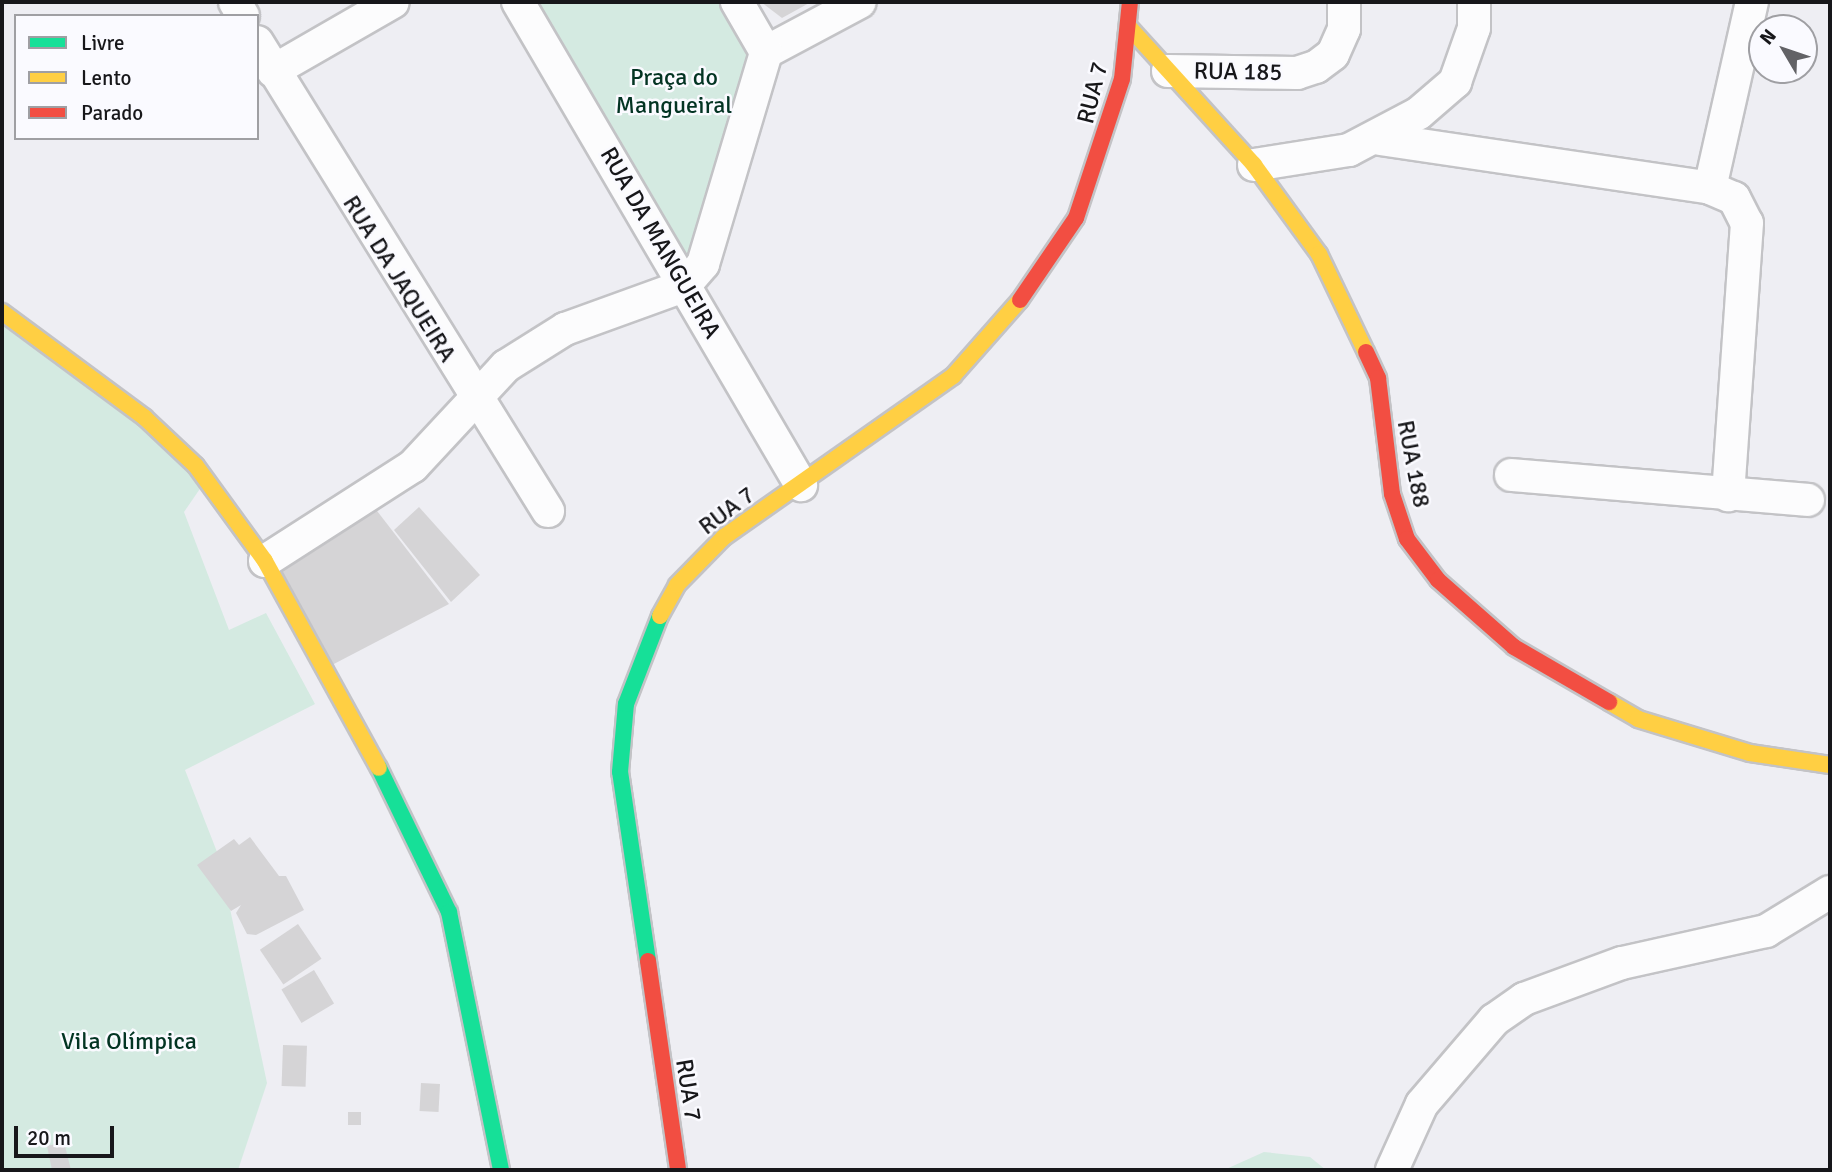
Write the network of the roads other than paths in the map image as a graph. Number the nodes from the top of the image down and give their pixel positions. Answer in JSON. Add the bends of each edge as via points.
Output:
{"nodes":[{"id":1,"x":393,"y":2,"type":"edge"},
{"id":2,"x":518,"y":2,"type":"edge"},
{"id":3,"x":737,"y":2,"type":"edge"},
{"id":4,"x":860,"y":2,"type":"edge"},
{"id":5,"x":1130,"y":2,"type":"edge"},
{"id":6,"x":1344,"y":2,"type":"edge"},
{"id":7,"x":1474,"y":2,"type":"edge"},
{"id":8,"x":1752,"y":2,"type":"edge"},
{"id":9,"x":1129,"y":27,"type":"junction"},
{"id":10,"x":259,"y":46,"type":"edge"},
{"id":11,"x":766,"y":52,"type":"junction"},
{"id":12,"x":273,"y":71,"type":"junction"},
{"id":13,"x":1168,"y":71,"type":"junction"},
{"id":14,"x":1380,"y":139,"type":"junction"},
{"id":15,"x":1254,"y":165,"type":"junction"},
{"id":16,"x":1710,"y":188,"type":"junction"},
{"id":17,"x":684,"y":286,"type":"junction"},
{"id":18,"x":2,"y":312,"type":"edge"},
{"id":19,"x":474,"y":398,"type":"junction"},
{"id":20,"x":1511,"y":475,"type":"dead end"},
{"id":21,"x":801,"y":485,"type":"junction"},
{"id":22,"x":1728,"y":495,"type":"junction"},
{"id":23,"x":1808,"y":500,"type":"dead end"},
{"id":24,"x":548,"y":511,"type":"dead end"},
{"id":25,"x":265,"y":561,"type":"junction"},
{"id":26,"x":1830,"y":765,"type":"edge"},
{"id":27,"x":1830,"y":892,"type":"edge"},
{"id":28,"x":501,"y":1170,"type":"edge"},
{"id":29,"x":678,"y":1170,"type":"edge"},
{"id":30,"x":1392,"y":1170,"type":"edge"}],
"edges":[{"from":1,"to":12,"type":"street"},
{"from":2,"to":17,"type":"street","name":"RUA DA MANGUEIRA"},
{"from":3,"to":11,"type":"street"},
{"from":4,"to":11,"type":"street"},
{"from":5,"to":9,"type":"street","name":"RUA 7"},
{"from":6,"to":13,"type":"street","name":"RUA 185","via":[[1344,29],[1333,54],[1297,74]]},
{"from":7,"to":14,"type":"street","via":[[1474,28],[1455,82]]},
{"from":8,"to":16,"type":"street"},
{"from":9,"to":13,"type":"street","name":"RUA 188"},
{"from":9,"to":21,"type":"street","name":"RUA 7","via":[[1122,79],[1076,218],[1018,303],[953,376]]},
{"from":10,"to":12,"type":"street","name":"RUA DA JAQUEIRA"},
{"from":11,"to":17,"type":"street","via":[[718,230],[703,264]]},
{"from":12,"to":19,"type":"street","name":"RUA DA JAQUEIRA"},
{"from":13,"to":15,"type":"street","name":"RUA 188"},
{"from":14,"to":15,"type":"street","via":[[1302,161]]},
{"from":14,"to":16,"type":"street"},
{"from":15,"to":26,"type":"street","name":"RUA 188","via":[[1320,254],[1363,336],[1378,378],[1392,494],[1407,539],[1438,580],[1525,654],[1638,719],[1750,753]]},
{"from":16,"to":22,"type":"street","via":[[1734,198],[1747,223]]},
{"from":17,"to":19,"type":"street","via":[[565,329],[506,366]]},
{"from":17,"to":21,"type":"street","name":"RUA DA MANGUEIRA"},
{"from":18,"to":25,"type":"street","via":[[144,418],[195,466]]},
{"from":19,"to":24,"type":"street","name":"RUA DA JAQUEIRA"},
{"from":19,"to":25,"type":"street","via":[[413,466]]},
{"from":20,"to":22,"type":"street"},
{"from":21,"to":29,"type":"street","name":"RUA 7","via":[[724,537],[677,585],[643,647],[626,704],[620,772],[629,858]]},
{"from":22,"to":23,"type":"street"},
{"from":25,"to":28,"type":"street","via":[[422,845],[449,912]]},
{"from":27,"to":30,"type":"street","via":[[1766,931],[1622,963],[1524,999],[1494,1020],[1437,1085]]}]}
